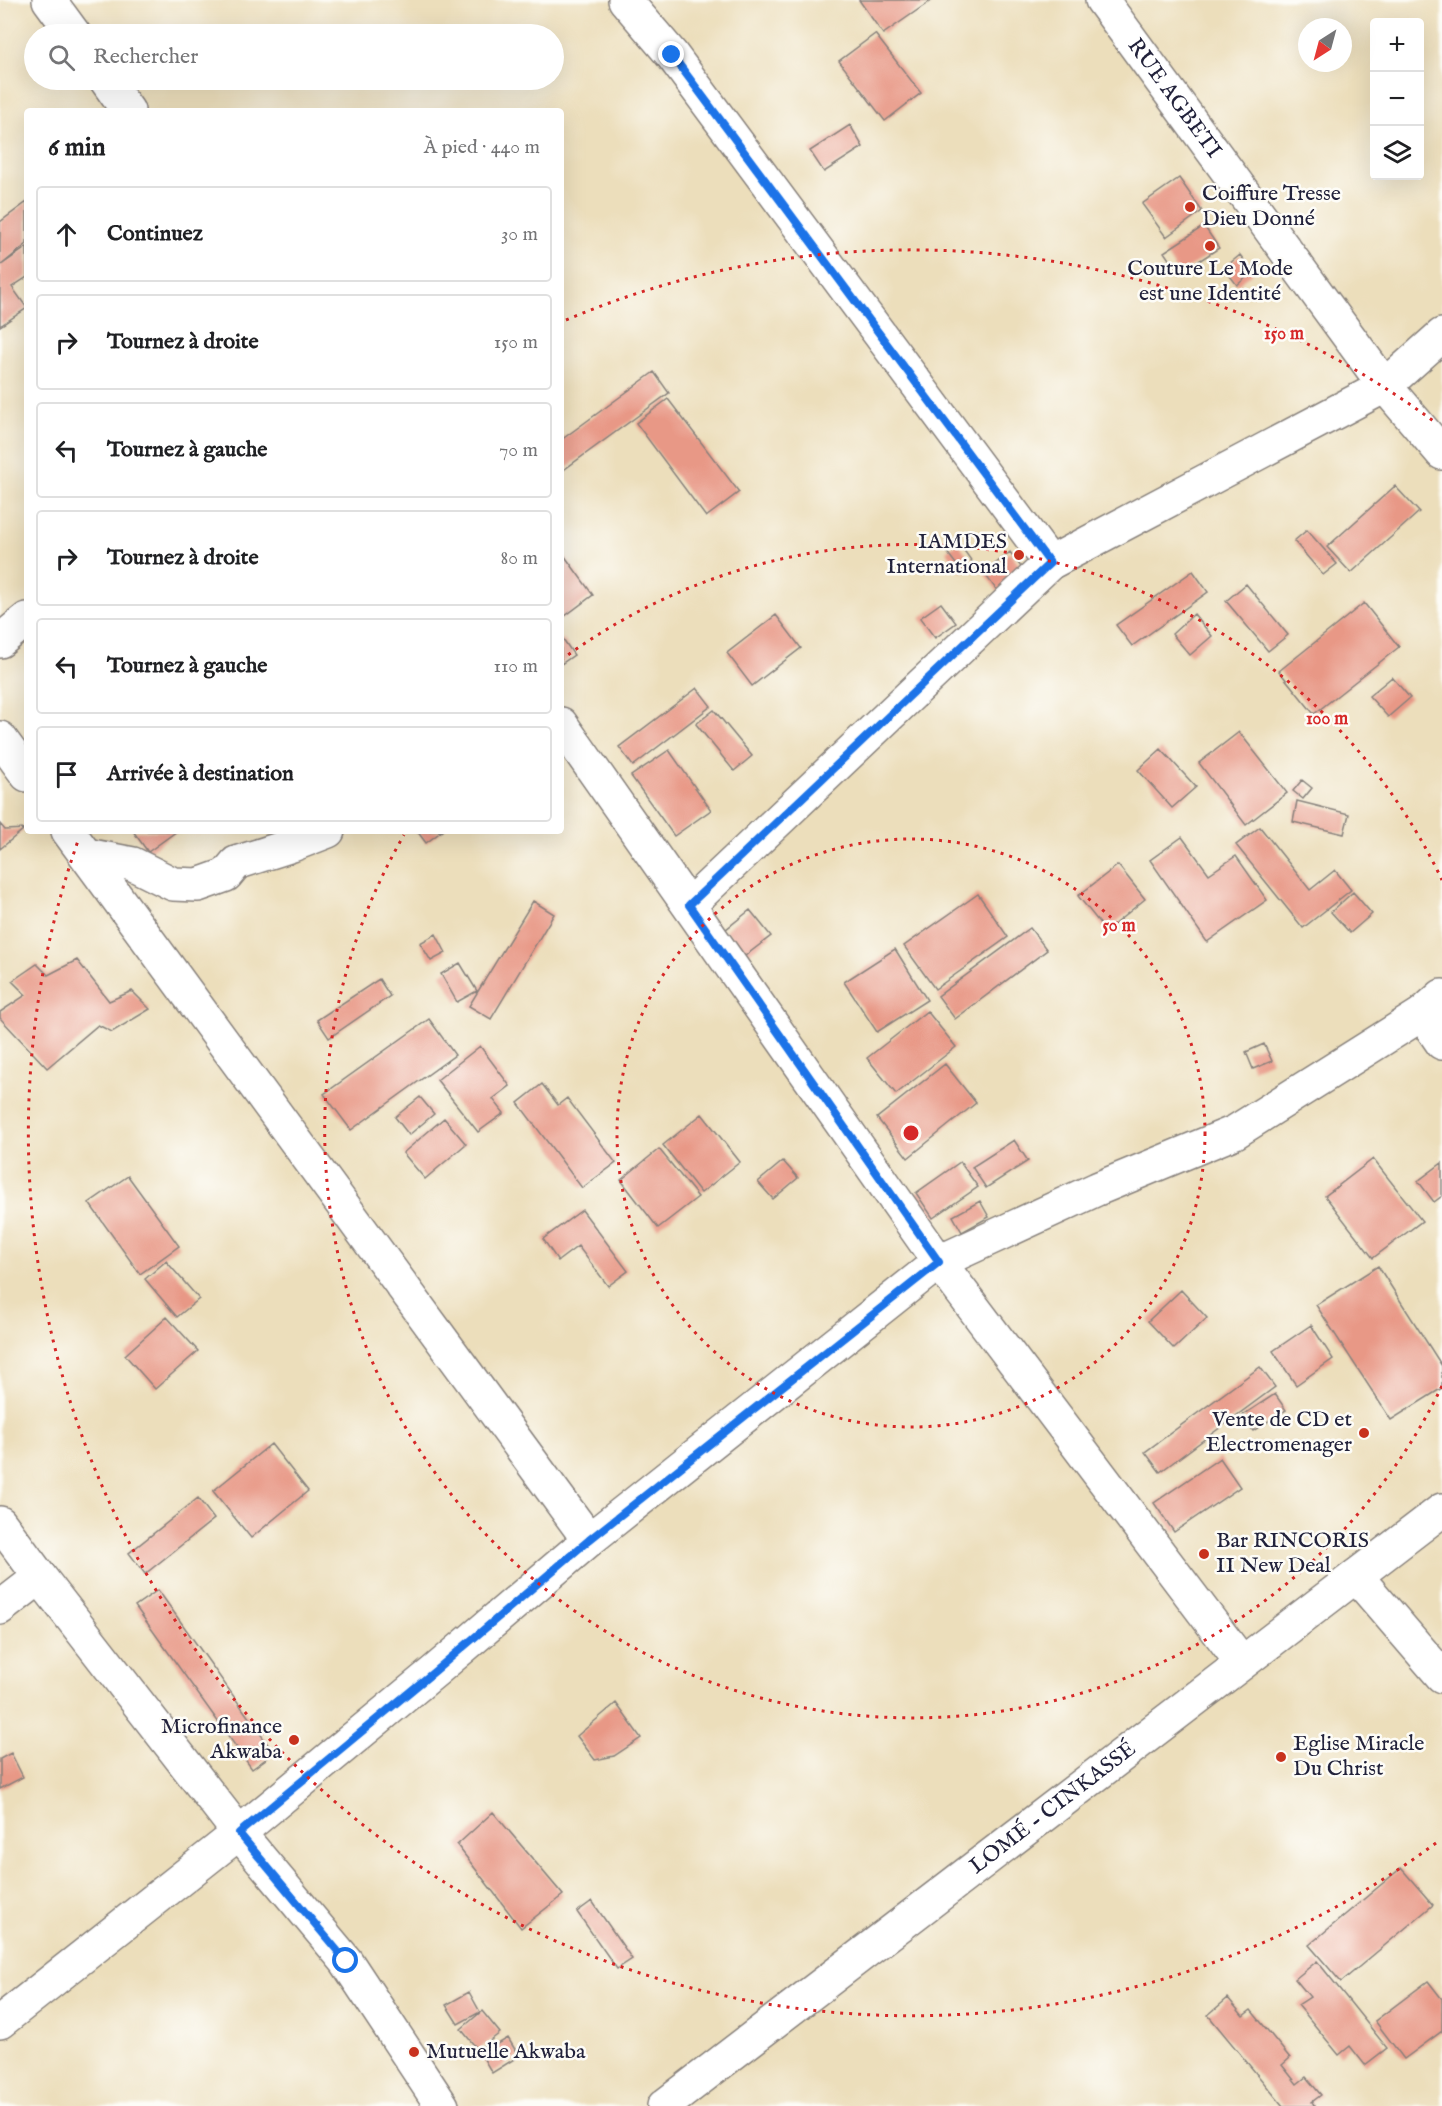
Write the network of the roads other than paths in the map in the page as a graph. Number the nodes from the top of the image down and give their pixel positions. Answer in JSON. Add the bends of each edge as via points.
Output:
{"nodes":[{"id":1,"x":49,"y":0,"type":"edge"},
{"id":2,"x":625,"y":0,"type":"edge"},
{"id":3,"x":1102,"y":0,"type":"edge"},
{"id":4,"x":67,"y":24,"type":"edge"},
{"id":5,"x":113,"y":90,"type":"edge"},
{"id":6,"x":126,"y":108,"type":"edge"},
{"id":7,"x":1442,"y":335,"type":"edge"},
{"id":8,"x":1385,"y":386,"type":"junction"},
{"id":9,"x":1442,"y":453,"type":"edge"},
{"id":10,"x":1050,"y":563,"type":"junction"},
{"id":11,"x":24,"y":621,"type":"edge"},
{"id":12,"x":0,"y":641,"type":"edge"},
{"id":13,"x":564,"y":728,"type":"edge"},
{"id":14,"x":0,"y":738,"type":"edge"},
{"id":15,"x":24,"y":771,"type":"edge"},
{"id":16,"x":320,"y":834,"type":"edge"},
{"id":17,"x":77,"y":843,"type":"edge"},
{"id":18,"x":689,"y":905,"type":"junction"},
{"id":19,"x":1432,"y":1005,"type":"edge"},
{"id":20,"x":1442,"y":1043,"type":"edge"},
{"id":21,"x":939,"y":1262,"type":"junction"},
{"id":22,"x":1442,"y":1510,"type":"edge"},
{"id":23,"x":0,"y":1523,"type":"edge"},
{"id":24,"x":589,"y":1540,"type":"junction"},
{"id":25,"x":1356,"y":1576,"type":"junction"},
{"id":26,"x":40,"y":1577,"type":"junction"},
{"id":27,"x":0,"y":1608,"type":"edge"},
{"id":28,"x":1242,"y":1663,"type":"junction"},
{"id":29,"x":1442,"y":1676,"type":"edge"},
{"id":30,"x":239,"y":1833,"type":"junction"},
{"id":31,"x":0,"y":2022,"type":"edge"},
{"id":32,"x":442,"y":2106,"type":"edge"},
{"id":33,"x":664,"y":2106,"type":"edge"}],
"edges":[{"from":1,"to":4,"type":"main road"},
{"from":2,"to":10,"type":"main road","via":[[672,55]]},
{"from":3,"to":8,"type":"main road","name":"RUE AGBETI"},
{"from":5,"to":6,"type":"main road"},
{"from":7,"to":8,"type":"main road"},
{"from":8,"to":9,"type":"main road","name":"RUE AGBETI"},
{"from":8,"to":10,"type":"main road"},
{"from":10,"to":18,"type":"main road"},
{"from":11,"to":12,"type":"main road"},
{"from":13,"to":18,"type":"main road"},
{"from":14,"to":15,"type":"main road"},
{"from":16,"to":17,"type":"main road","via":[[236,863],[226,875],[198,885],[173,884]]},
{"from":17,"to":24,"type":"main road"},
{"from":18,"to":21,"type":"main road"},
{"from":19,"to":20,"type":"main road"},
{"from":19,"to":21,"type":"main road","via":[[1235,1131]]},
{"from":21,"to":24,"type":"main road"},
{"from":21,"to":28,"type":"main road"},
{"from":22,"to":25,"type":"main road","name":"LOMÉ - CINKASSÉ"},
{"from":23,"to":26,"type":"main road"},
{"from":24,"to":30,"type":"main road"},
{"from":25,"to":28,"type":"main road","name":"LOMÉ - CINKASSÉ"},
{"from":25,"to":29,"type":"main road"},
{"from":26,"to":27,"type":"main road"},
{"from":26,"to":30,"type":"main road"},
{"from":28,"to":33,"type":"main road","name":"LOMÉ - CINKASSÉ"},
{"from":30,"to":31,"type":"main road"},
{"from":30,"to":32,"type":"main road","via":[[346,1961]]}]}
